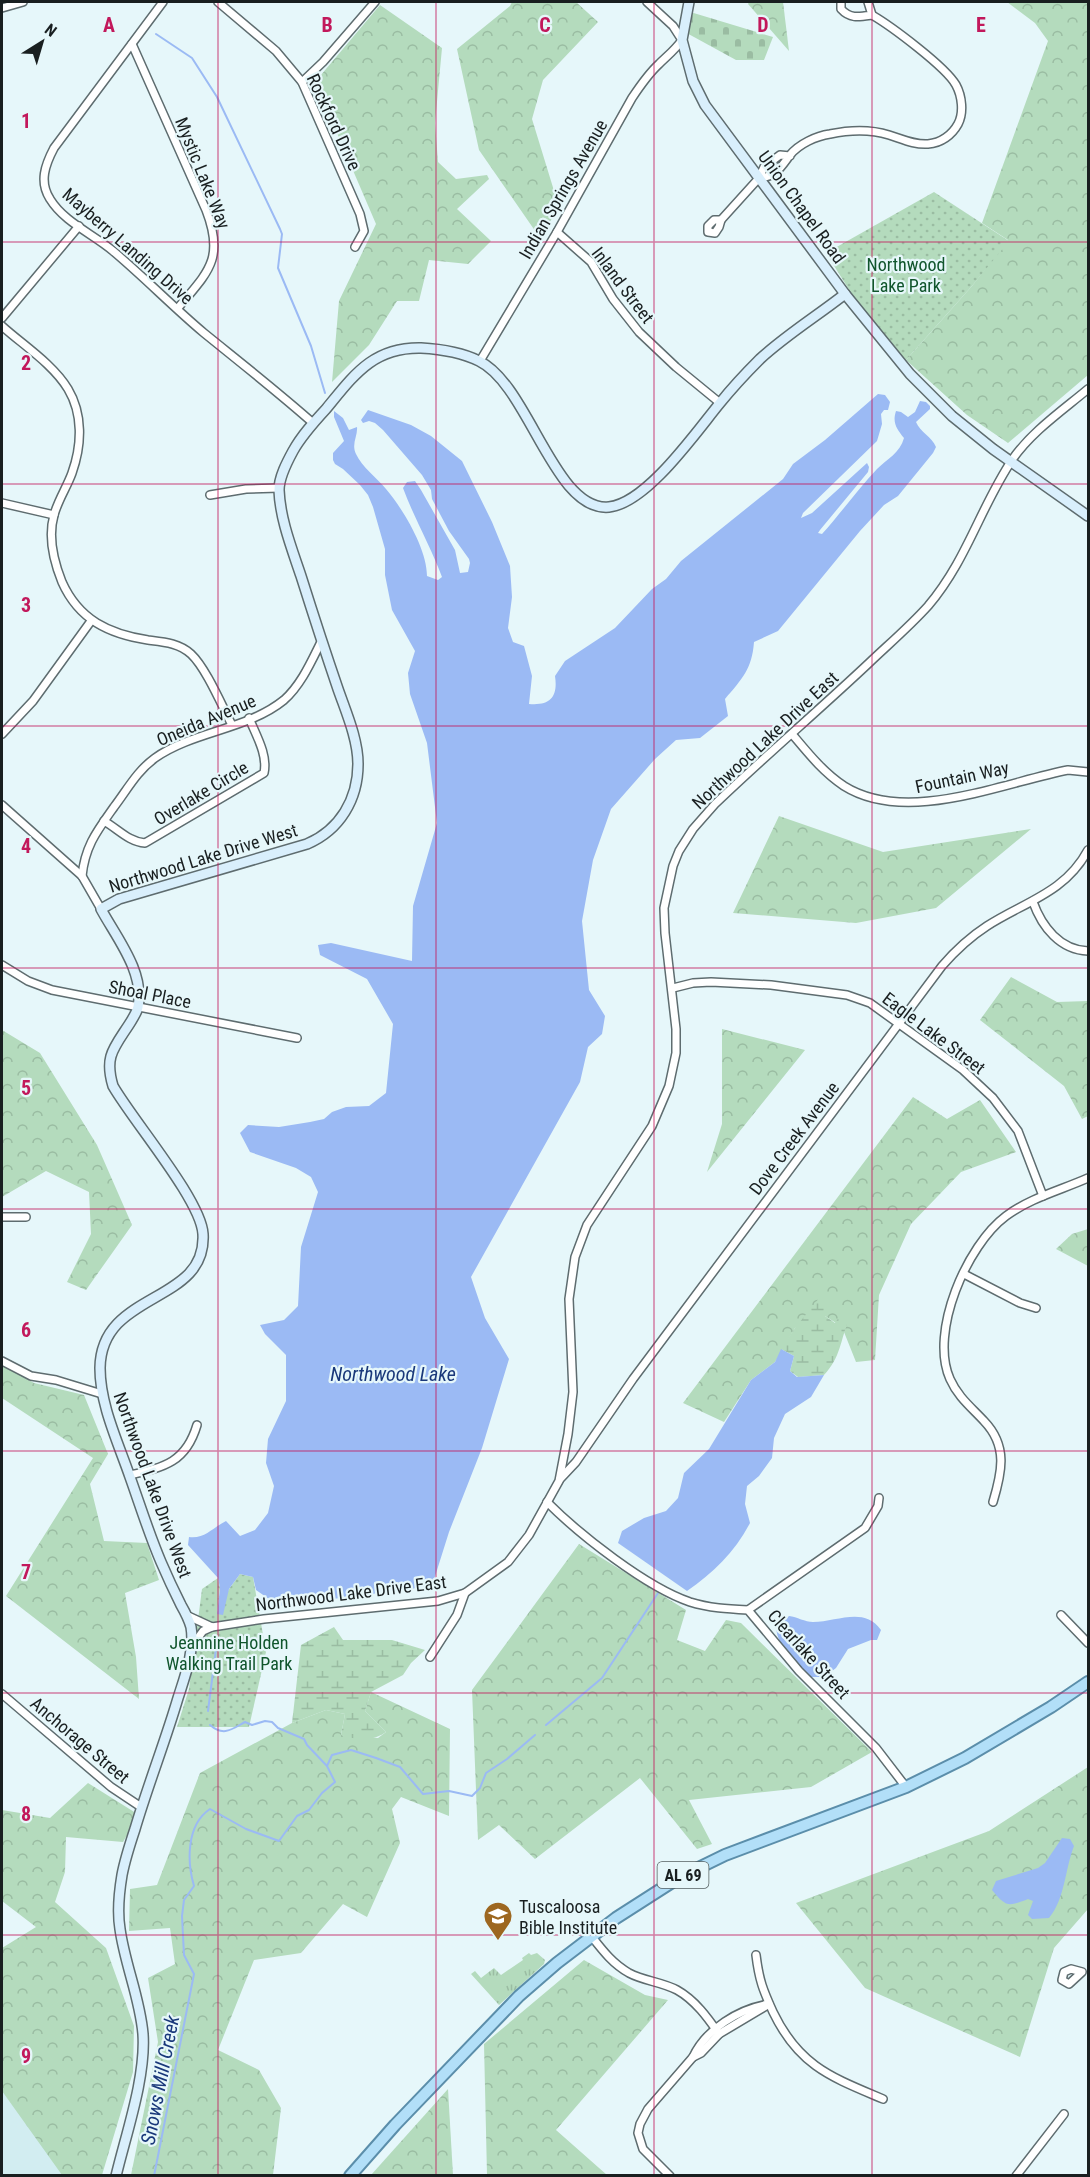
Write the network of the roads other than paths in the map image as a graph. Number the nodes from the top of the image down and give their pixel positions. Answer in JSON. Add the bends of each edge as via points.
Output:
{"nodes":[{"id":1,"x":23,"y":2,"type":"edge"},
{"id":2,"x":163,"y":2,"type":"edge"},
{"id":3,"x":218,"y":2,"type":"edge"},
{"id":4,"x":375,"y":2,"type":"edge"},
{"id":5,"x":647,"y":2,"type":"edge"},
{"id":6,"x":689,"y":2,"type":"edge"},
{"id":7,"x":841,"y":2,"type":"edge"},
{"id":8,"x":868,"y":2,"type":"edge"},
{"id":9,"x":2,"y":8,"type":"edge"},
{"id":10,"x":872,"y":15,"type":"junction"},
{"id":11,"x":682,"y":40,"type":"junction"},
{"id":12,"x":132,"y":44,"type":"junction"},
{"id":13,"x":302,"y":82,"type":"junction"},
{"id":14,"x":759,"y":178,"type":"junction"},
{"id":15,"x":721,"y":220,"type":"dead end"},
{"id":16,"x":78,"y":226,"type":"junction"},
{"id":17,"x":557,"y":232,"type":"junction"},
{"id":18,"x":355,"y":247,"type":"dead end"},
{"id":19,"x":845,"y":294,"type":"junction"},
{"id":20,"x":178,"y":308,"type":"junction"},
{"id":21,"x":2,"y":318,"type":"edge"},
{"id":22,"x":2,"y":326,"type":"edge"},
{"id":23,"x":480,"y":361,"type":"junction"},
{"id":24,"x":1089,"y":389,"type":"edge"},
{"id":25,"x":720,"y":403,"type":"junction"},
{"id":26,"x":313,"y":423,"type":"junction"},
{"id":27,"x":1011,"y":462,"type":"junction"},
{"id":28,"x":279,"y":488,"type":"junction"},
{"id":29,"x":210,"y":495,"type":"dead end"},
{"id":30,"x":2,"y":503,"type":"edge"},
{"id":31,"x":54,"y":515,"type":"junction"},
{"id":32,"x":1089,"y":516,"type":"edge"},
{"id":33,"x":91,"y":621,"type":"junction"},
{"id":34,"x":321,"y":642,"type":"junction"},
{"id":35,"x":249,"y":718,"type":"junction"},
{"id":36,"x":232,"y":725,"type":"junction"},
{"id":37,"x":2,"y":734,"type":"edge"},
{"id":38,"x":792,"y":734,"type":"junction"},
{"id":39,"x":1089,"y":772,"type":"edge"},
{"id":40,"x":2,"y":805,"type":"edge"},
{"id":41,"x":104,"y":821,"type":"junction"},
{"id":42,"x":1089,"y":850,"type":"edge"},
{"id":43,"x":84,"y":857,"type":"junction"},
{"id":44,"x":69,"y":864,"type":"junction"},
{"id":45,"x":82,"y":876,"type":"junction"},
{"id":46,"x":1033,"y":902,"type":"junction"},
{"id":47,"x":101,"y":909,"type":"junction"},
{"id":48,"x":1089,"y":951,"type":"edge"},
{"id":49,"x":2,"y":965,"type":"edge"},
{"id":50,"x":672,"y":988,"type":"junction"},
{"id":51,"x":138,"y":1007,"type":"junction"},
{"id":52,"x":898,"y":1023,"type":"junction"},
{"id":53,"x":297,"y":1038,"type":"dead end"},
{"id":54,"x":1089,"y":1178,"type":"edge"},
{"id":55,"x":1042,"y":1196,"type":"junction"},
{"id":56,"x":2,"y":1217,"type":"edge"},
{"id":57,"x":26,"y":1217,"type":"dead end"},
{"id":58,"x":964,"y":1274,"type":"junction"},
{"id":59,"x":1036,"y":1308,"type":"dead end"},
{"id":60,"x":2,"y":1361,"type":"edge"},
{"id":61,"x":102,"y":1394,"type":"junction"},
{"id":62,"x":197,"y":1425,"type":"dead end"},
{"id":63,"x":130,"y":1475,"type":"junction"},
{"id":64,"x":559,"y":1481,"type":"junction"},
{"id":65,"x":879,"y":1498,"type":"dead end"},
{"id":66,"x":548,"y":1502,"type":"junction"},
{"id":67,"x":993,"y":1502,"type":"dead end"},
{"id":68,"x":465,"y":1593,"type":"junction"},
{"id":69,"x":748,"y":1610,"type":"junction"},
{"id":70,"x":186,"y":1615,"type":"junction"},
{"id":71,"x":1061,"y":1616,"type":"dead end"},
{"id":72,"x":212,"y":1627,"type":"junction"},
{"id":73,"x":191,"y":1628,"type":"junction"},
{"id":74,"x":1089,"y":1643,"type":"edge"},
{"id":75,"x":192,"y":1646,"type":"junction"},
{"id":76,"x":430,"y":1657,"type":"dead end"},
{"id":77,"x":1089,"y":1682,"type":"edge"},
{"id":78,"x":2,"y":1694,"type":"edge"},
{"id":79,"x":906,"y":1787,"type":"junction"},
{"id":80,"x":141,"y":1807,"type":"junction"},
{"id":81,"x":592,"y":1937,"type":"junction"},
{"id":82,"x":756,"y":1955,"type":"dead end"},
{"id":83,"x":769,"y":2004,"type":"junction"},
{"id":84,"x":717,"y":2031,"type":"junction"},
{"id":85,"x":883,"y":2099,"type":"dead end"},
{"id":86,"x":1064,"y":2114,"type":"dead end"},
{"id":87,"x":116,"y":2175,"type":"edge"},
{"id":88,"x":350,"y":2175,"type":"edge"},
{"id":89,"x":670,"y":2175,"type":"edge"},
{"id":90,"x":1016,"y":2175,"type":"edge"}],
"edges":[{"from":1,"to":9,"type":"street"},
{"from":2,"to":12,"type":"street","name":"Mayberry Landing Drive"},
{"from":3,"to":13,"type":"street","name":"Rockford Drive","via":[[276,51]]},
{"from":4,"to":13,"type":"street"},
{"from":5,"to":11,"type":"street"},
{"from":6,"to":11,"type":"street","name":"Union Chapel Road"},
{"from":7,"to":10,"type":"street","via":[[847,15]]},
{"from":8,"to":10,"type":"street"},
{"from":10,"to":14,"type":"street","via":[[953,81],[960,96],[960,121],[950,134],[935,143],[844,131],[819,137],[790,156],[780,155],[764,167]]},
{"from":11,"to":14,"type":"street","name":"Union Chapel Road","via":[[693,81],[705,105]]},
{"from":11,"to":17,"type":"street","name":"Indian Springs Avenue","via":[[642,84]]},
{"from":12,"to":16,"type":"street","name":"Mayberry Landing Drive","via":[[54,148],[43,172],[49,198]]},
{"from":12,"to":20,"type":"street","name":"Mystic Lake Way","via":[[214,234],[209,267]]},
{"from":13,"to":18,"type":"street","name":"Rockford Drive","via":[[360,214],[364,231]]},
{"from":14,"to":15,"type":"street"},
{"from":14,"to":19,"type":"street","name":"Union Chapel Road"},
{"from":16,"to":20,"type":"street","name":"Mayberry Landing Drive"},
{"from":16,"to":21,"type":"street"},
{"from":17,"to":23,"type":"street","name":"Indian Springs Avenue"},
{"from":17,"to":25,"type":"street","name":"Inland Street","via":[[591,262],[639,332]]},
{"from":19,"to":25,"type":"street","name":"Northwood Lake Drive West","via":[[780,342]]},
{"from":19,"to":27,"type":"street","name":"Union Chapel Road","via":[[892,355],[927,392]]},
{"from":20,"to":26,"type":"street","name":"Mayberry Landing Drive"},
{"from":22,"to":31,"type":"street","via":[[53,371],[76,406],[80,422],[77,455]]},
{"from":23,"to":25,"type":"street","name":"Northwood Lake Drive West","via":[[513,395],[570,488],[596,506],[613,506],[643,489],[696,435]]},
{"from":23,"to":26,"type":"street","name":"Northwood Lake Drive West","via":[[422,348],[381,355],[360,369]]},
{"from":24,"to":27,"type":"street","name":"Northwood Lake Drive East","via":[[1046,425]]},
{"from":26,"to":28,"type":"street","name":"Northwood Lake Drive West","via":[[292,453]]},
{"from":27,"to":32,"type":"street","name":"Union Chapel Road"},
{"from":27,"to":38,"type":"street","name":"Northwood Lake Drive East","via":[[965,551],[927,608]]},
{"from":28,"to":29,"type":"street"},
{"from":28,"to":34,"type":"street","name":"Northwood Lake Drive West","via":[[288,534]]},
{"from":30,"to":31,"type":"street"},
{"from":31,"to":33,"type":"street","via":[[52,542],[57,568],[63,584]]},
{"from":33,"to":36,"type":"street","via":[[132,637],[166,642],[190,653]]},
{"from":33,"to":37,"type":"street","via":[[33,701]]},
{"from":34,"to":35,"type":"street","name":"Oneida Avenue","via":[[290,694]]},
{"from":34,"to":47,"type":"street","name":"Northwood Lake Drive West","via":[[357,756],[354,788],[341,819],[329,832],[307,844],[119,899]]},
{"from":35,"to":36,"type":"street","name":"Oneida Avenue"},
{"from":35,"to":41,"type":"street","name":"Overlake Circle","via":[[264,756],[264,773],[145,843],[129,839]]},
{"from":36,"to":41,"type":"street","name":"Oneida Avenue","via":[[154,759],[135,777]]},
{"from":38,"to":39,"type":"street","name":"Fountain Way","via":[[844,786],[893,802],[926,803],[1068,770]]},
{"from":38,"to":50,"type":"street","name":"Northwood Lake Drive East","via":[[715,804],[679,851],[664,908]]},
{"from":40,"to":44,"type":"street"},
{"from":41,"to":43,"type":"street","name":"Oneida Avenue"},
{"from":42,"to":46,"type":"street","name":"Dove Creek Avenue","via":[[1073,873]]},
{"from":43,"to":44,"type":"street"},
{"from":43,"to":45,"type":"street","name":"Oneida Avenue"},
{"from":44,"to":45,"type":"street"},
{"from":45,"to":47,"type":"street"},
{"from":46,"to":48,"type":"street","via":[[1055,938],[1069,948]]},
{"from":46,"to":52,"type":"street","name":"Dove Creek Avenue","via":[[966,942]]},
{"from":47,"to":51,"type":"street","name":"Northwood Lake Drive West","via":[[133,968]]},
{"from":49,"to":51,"type":"street","name":"Shoal Place","via":[[52,990]]},
{"from":50,"to":52,"type":"street","name":"Eagle Lake Street","via":[[711,982],[846,994],[870,1003]]},
{"from":50,"to":64,"type":"street","name":"Northwood Lake Drive East","via":[[676,1053],[669,1086],[652,1126],[587,1225],[575,1257],[569,1299],[573,1392]]},
{"from":51,"to":53,"type":"street","name":"Shoal Place"},
{"from":51,"to":61,"type":"street","name":"Northwood Lake Drive West","via":[[113,1046],[108,1071],[113,1086],[188,1197],[200,1220],[203,1237],[198,1262],[188,1275],[130,1311],[112,1329],[101,1360]]},
{"from":52,"to":55,"type":"street","name":"Eagle Lake Street","via":[[963,1070],[1004,1111],[1025,1147]]},
{"from":52,"to":64,"type":"street","name":"Dove Creek Avenue"},
{"from":54,"to":55,"type":"street"},
{"from":55,"to":58,"type":"street","via":[[1000,1221],[973,1253]]},
{"from":56,"to":57,"type":"street"},
{"from":58,"to":59,"type":"street"},
{"from":58,"to":67,"type":"street","via":[[947,1318],[945,1360],[956,1391],[999,1443],[1002,1469]]},
{"from":60,"to":61,"type":"street","via":[[31,1376]]},
{"from":61,"to":63,"type":"street","name":"Northwood Lake Drive West"},
{"from":62,"to":63,"type":"street","via":[[184,1453],[163,1465]]},
{"from":63,"to":70,"type":"street","name":"Northwood Lake Drive West","via":[[159,1558]]},
{"from":64,"to":66,"type":"street","name":"Northwood Lake Drive East"},
{"from":65,"to":69,"type":"street","via":[[865,1528]]},
{"from":66,"to":68,"type":"street","name":"Northwood Lake Drive East","via":[[520,1549]]},
{"from":66,"to":69,"type":"street","name":"Clearlake Street","via":[[609,1554],[667,1591],[705,1606]]},
{"from":68,"to":72,"type":"street","name":"Northwood Lake Drive East","via":[[438,1601]]},
{"from":68,"to":76,"type":"street","via":[[457,1615]]},
{"from":69,"to":79,"type":"street","name":"Clearlake Street","via":[[799,1671],[876,1748]]},
{"from":70,"to":72,"type":"street"},
{"from":70,"to":73,"type":"street","name":"Northwood Lake Drive West"},
{"from":71,"to":74,"type":"street"},
{"from":72,"to":73,"type":"street","name":"Northwood Lake Drive East"},
{"from":72,"to":75,"type":"street","via":[[203,1631]]},
{"from":73,"to":75,"type":"street","name":"Northwood Lake Drive West"},
{"from":75,"to":80,"type":"street","name":"Northwood Lake Drive West","via":[[167,1735]]},
{"from":77,"to":79,"type":"main road","number":"AL 69","via":[[995,1742]]},
{"from":78,"to":80,"type":"street","name":"Anchorage Street","via":[[111,1788]]},
{"from":79,"to":81,"type":"main road","number":"AL 69","via":[[702,1865]]},
{"from":80,"to":87,"type":"street","name":"Northwood Lake Drive West","via":[[123,1868],[118,1910],[143,2044]]},
{"from":81,"to":84,"type":"street","via":[[610,1959],[630,1973],[685,1995]]},
{"from":81,"to":88,"type":"main road","number":"AL 69","via":[[519,1996]]},
{"from":82,"to":83,"type":"street","via":[[758,1979]]},
{"from":83,"to":84,"type":"street"},
{"from":83,"to":85,"type":"street","via":[[796,2050],[808,2061]]},
{"from":84,"to":89,"type":"street","via":[[698,2047],[639,2124],[643,2149]]},
{"from":86,"to":90,"type":"street"}]}
